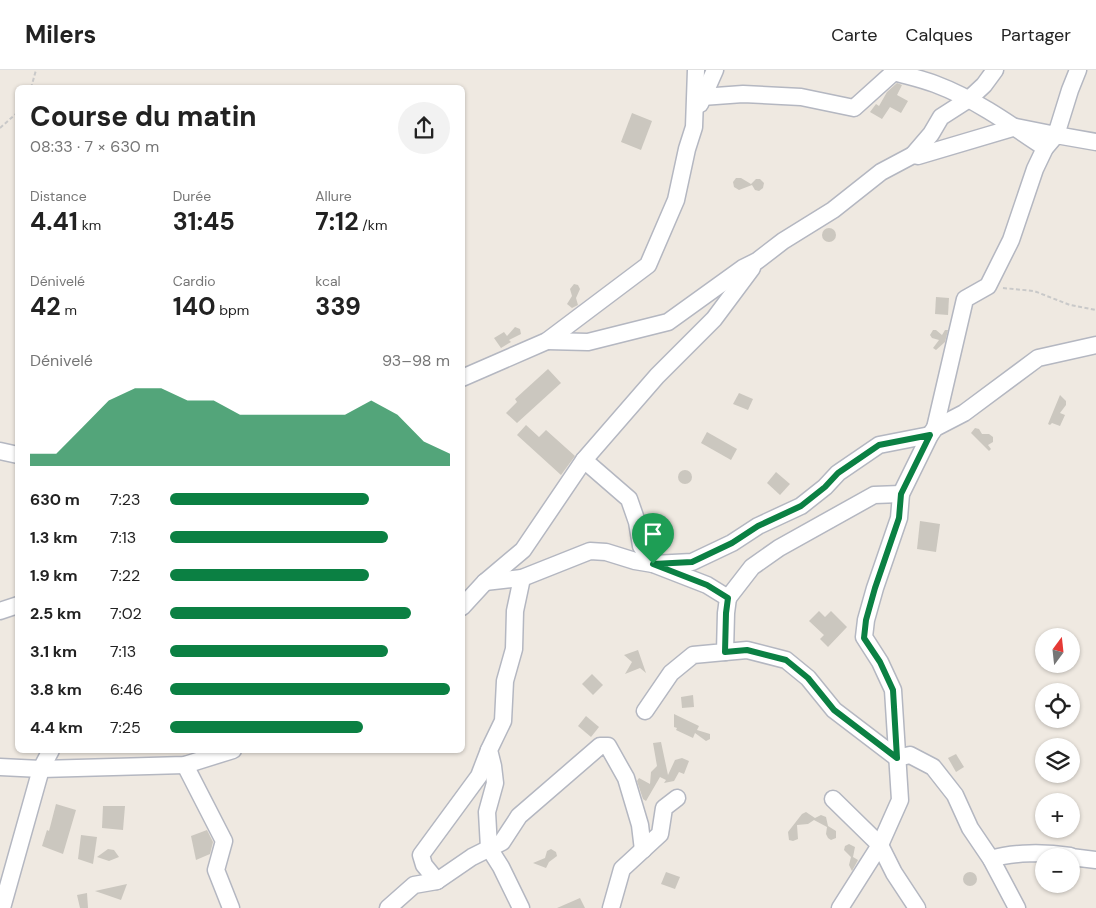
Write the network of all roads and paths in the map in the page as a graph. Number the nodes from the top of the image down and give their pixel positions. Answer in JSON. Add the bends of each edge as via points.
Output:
{"nodes":[{"id":1,"x":36,"y":70,"type":"edge"},
{"id":2,"x":696,"y":70,"type":"edge"},
{"id":3,"x":715,"y":70,"type":"edge"},
{"id":4,"x":995,"y":70,"type":"edge"},
{"id":5,"x":1078,"y":70,"type":"edge"},
{"id":6,"x":896,"y":71,"type":"edge"},
{"id":7,"x":32,"y":85,"type":"edge"},
{"id":8,"x":702,"y":97,"type":"junction"},
{"id":9,"x":968,"y":99,"type":"junction"},
{"id":10,"x":15,"y":115,"type":"edge"},
{"id":11,"x":694,"y":127,"type":"junction"},
{"id":12,"x":1016,"y":127,"type":"junction"},
{"id":13,"x":0,"y":128,"type":"edge"},
{"id":14,"x":1056,"y":135,"type":"junction"},
{"id":15,"x":1096,"y":142,"type":"edge"},
{"id":16,"x":1045,"y":148,"type":"junction"},
{"id":17,"x":913,"y":156,"type":"junction"},
{"id":18,"x":757,"y":261,"type":"junction"},
{"id":19,"x":988,"y":286,"type":"junction"},
{"id":20,"x":1096,"y":310,"type":"edge"},
{"id":21,"x":546,"y":342,"type":"junction"},
{"id":22,"x":1096,"y":345,"type":"edge"},
{"id":23,"x":465,"y":377,"type":"edge"},
{"id":24,"x":933,"y":431,"type":"junction"},
{"id":25,"x":0,"y":451,"type":"edge"},
{"id":26,"x":15,"y":454,"type":"edge"},
{"id":27,"x":584,"y":460,"type":"junction"},
{"id":28,"x":901,"y":494,"type":"junction"},
{"id":29,"x":653,"y":564,"type":"junction"},
{"id":30,"x":522,"y":578,"type":"junction"},
{"id":31,"x":485,"y":582,"type":"junction"},
{"id":32,"x":728,"y":598,"type":"junction"},
{"id":33,"x":465,"y":604,"type":"edge"},
{"id":34,"x":15,"y":606,"type":"edge"},
{"id":35,"x":0,"y":611,"type":"edge"},
{"id":36,"x":725,"y":652,"type":"junction"},
{"id":37,"x":645,"y":710,"type":"dead end"},
{"id":38,"x":489,"y":750,"type":"junction"},
{"id":39,"x":49,"y":753,"type":"edge"},
{"id":40,"x":223,"y":753,"type":"edge"},
{"id":41,"x":897,"y":758,"type":"junction"},
{"id":42,"x":184,"y":765,"type":"junction"},
{"id":43,"x":0,"y":768,"type":"edge"},
{"id":44,"x":41,"y":769,"type":"junction"},
{"id":45,"x":677,"y":798,"type":"dead end"},
{"id":46,"x":833,"y":799,"type":"dead end"},
{"id":47,"x":880,"y":845,"type":"junction"},
{"id":48,"x":489,"y":848,"type":"junction"},
{"id":49,"x":643,"y":850,"type":"junction"},
{"id":50,"x":1035,"y":855,"type":"edge"},
{"id":51,"x":1080,"y":858,"type":"edge"},
{"id":52,"x":990,"y":859,"type":"junction"},
{"id":53,"x":1096,"y":860,"type":"edge"},
{"id":54,"x":437,"y":881,"type":"junction"},
{"id":55,"x":2,"y":901,"type":"edge"},
{"id":56,"x":231,"y":908,"type":"edge"},
{"id":57,"x":388,"y":908,"type":"edge"},
{"id":58,"x":520,"y":908,"type":"edge"},
{"id":59,"x":611,"y":908,"type":"edge"},
{"id":60,"x":840,"y":908,"type":"edge"},
{"id":61,"x":917,"y":908,"type":"edge"},
{"id":62,"x":1017,"y":908,"type":"edge"}],
"edges":[{"from":1,"to":7,"type":"path"},
{"from":2,"to":11,"type":"street"},
{"from":3,"to":8,"type":"street"},
{"from":4,"to":9,"type":"street"},
{"from":5,"to":14,"type":"street"},
{"from":6,"to":8,"type":"street","via":[[854,108],[801,97],[743,94]]},
{"from":6,"to":9,"type":"street"},
{"from":8,"to":11,"type":"street"},
{"from":9,"to":12,"type":"street"},
{"from":9,"to":17,"type":"street","via":[[941,117]]},
{"from":10,"to":13,"type":"path"},
{"from":11,"to":21,"type":"street","via":[[676,200],[648,266]]},
{"from":12,"to":14,"type":"street"},
{"from":12,"to":16,"type":"street"},
{"from":12,"to":17,"type":"street"},
{"from":14,"to":15,"type":"street"},
{"from":14,"to":16,"type":"street"},
{"from":16,"to":19,"type":"street","via":[[1011,240]]},
{"from":17,"to":18,"type":"street","via":[[880,172],[832,210]]},
{"from":18,"to":21,"type":"street","via":[[668,322],[588,342]]},
{"from":18,"to":27,"type":"street","via":[[714,319],[657,376]]},
{"from":19,"to":20,"type":"path","via":[[1034,291],[1070,305]]},
{"from":19,"to":24,"type":"street","via":[[965,299]]},
{"from":21,"to":23,"type":"street"},
{"from":22,"to":24,"type":"street","via":[[1038,358],[964,413]]},
{"from":24,"to":28,"type":"street"},
{"from":24,"to":29,"type":"street","via":[[879,445],[838,473],[801,506],[758,526],[732,543],[692,562]]},
{"from":25,"to":26,"type":"street"},
{"from":27,"to":29,"type":"street","via":[[629,499],[642,546]]},
{"from":27,"to":31,"type":"street","via":[[524,550]]},
{"from":28,"to":32,"type":"street","via":[[874,495],[779,548],[752,567]]},
{"from":28,"to":41,"type":"street","via":[[899,518],[875,588],[864,638],[893,690]]},
{"from":29,"to":30,"type":"street","via":[[590,551]]},
{"from":29,"to":32,"type":"street","via":[[707,585]]},
{"from":30,"to":31,"type":"street"},
{"from":30,"to":38,"type":"street","via":[[515,611],[514,649],[506,681],[503,721]]},
{"from":31,"to":33,"type":"street"},
{"from":32,"to":36,"type":"street"},
{"from":34,"to":35,"type":"street"},
{"from":36,"to":37,"type":"street","via":[[693,655],[671,673]]},
{"from":36,"to":41,"type":"street","via":[[747,650],[786,660],[808,678],[834,710]]},
{"from":38,"to":48,"type":"street","via":[[495,783],[487,812]]},
{"from":38,"to":54,"type":"street","via":[[479,776],[421,855],[424,865]]},
{"from":39,"to":44,"type":"street"},
{"from":40,"to":42,"type":"street"},
{"from":41,"to":47,"type":"street","via":[[900,800]]},
{"from":41,"to":52,"type":"street","via":[[910,755],[933,766],[955,795],[970,828]]},
{"from":42,"to":44,"type":"street"},
{"from":42,"to":56,"type":"street","via":[[224,841],[216,870]]},
{"from":43,"to":44,"type":"street"},
{"from":44,"to":55,"type":"street"},
{"from":45,"to":49,"type":"street","via":[[664,808],[660,834]]},
{"from":46,"to":47,"type":"street"},
{"from":47,"to":60,"type":"street"},
{"from":47,"to":61,"type":"street"},
{"from":48,"to":49,"type":"street","via":[[502,842],[519,816],[600,746],[608,746],[626,778],[640,824]]},
{"from":48,"to":54,"type":"street"},
{"from":48,"to":58,"type":"street"},
{"from":49,"to":59,"type":"street","via":[[622,869]]},
{"from":50,"to":52,"type":"street"},
{"from":51,"to":53,"type":"street"},
{"from":52,"to":62,"type":"street"},
{"from":54,"to":57,"type":"street","via":[[414,885]]}]}
